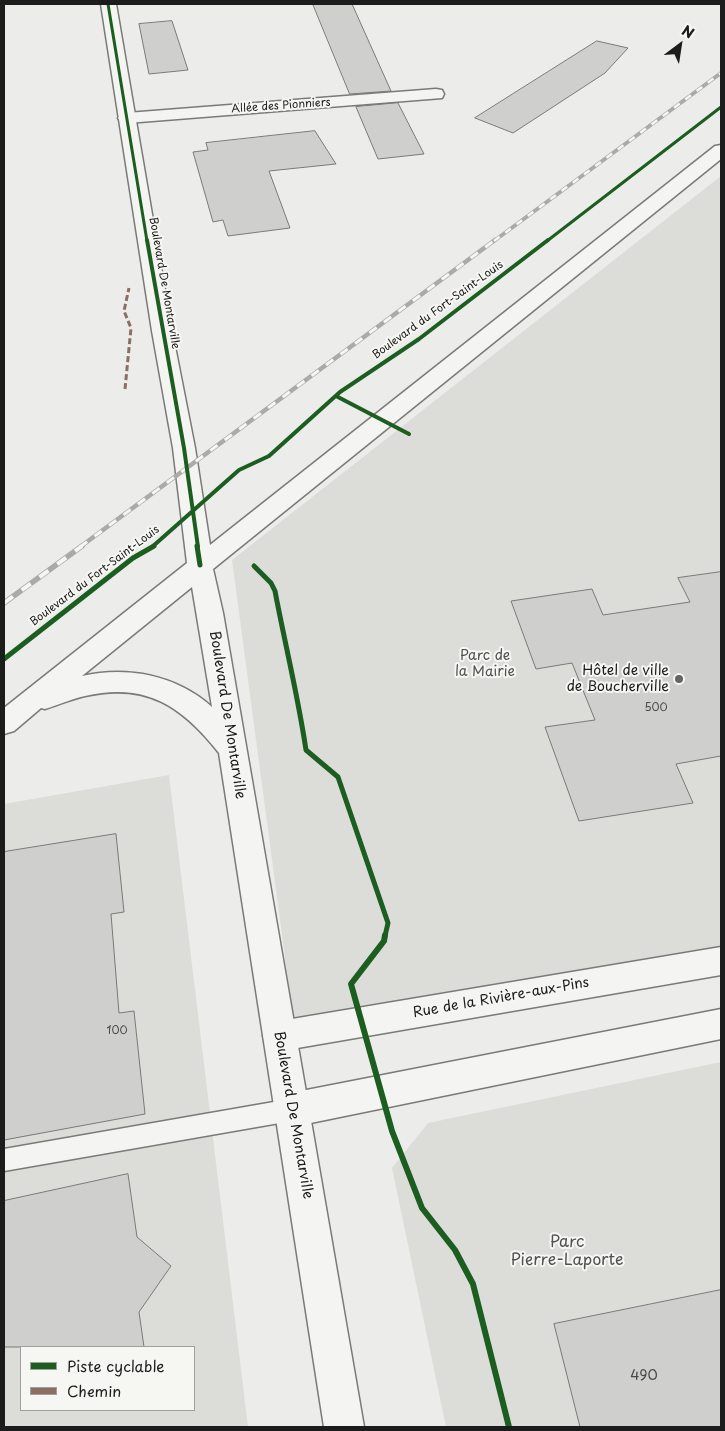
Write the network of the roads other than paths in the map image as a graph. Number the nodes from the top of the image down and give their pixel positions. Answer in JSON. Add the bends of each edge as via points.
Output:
{"nodes":[{"id":1,"x":108,"y":4,"type":"edge"},
{"id":2,"x":436,"y":94,"type":"dead end"},
{"id":3,"x":127,"y":118,"type":"junction"},
{"id":4,"x":721,"y":150,"type":"edge"},
{"id":5,"x":200,"y":565,"type":"junction"},
{"id":6,"x":11,"y":717,"type":"edge"},
{"id":7,"x":232,"y":748,"type":"junction"},
{"id":8,"x":721,"y":961,"type":"edge"},
{"id":9,"x":721,"y":1024,"type":"edge"},
{"id":10,"x":280,"y":1036,"type":"junction"},
{"id":11,"x":291,"y":1110,"type":"junction"},
{"id":12,"x":4,"y":1160,"type":"edge"},
{"id":13,"x":344,"y":1427,"type":"edge"}],
"edges":[{"from":1,"to":3,"type":"street","name":"Boulevard De Montarville"},
{"from":2,"to":3,"type":"street","name":"Allée des Pionniers"},
{"from":3,"to":5,"type":"street","name":"Boulevard De Montarville","via":[[184,448]]},
{"from":4,"to":5,"type":"street"},
{"from":5,"to":6,"type":"street"},
{"from":5,"to":7,"type":"street","name":"Boulevard De Montarville"},
{"from":6,"to":7,"type":"street","via":[[56,694],[87,684],[115,680],[142,682],[193,706]]},
{"from":7,"to":10,"type":"street","name":"Boulevard De Montarville"},
{"from":8,"to":10,"type":"street","name":"Rue de la Rivière-aux-Pins"},
{"from":9,"to":11,"type":"street"},
{"from":10,"to":11,"type":"street","name":"Boulevard De Montarville"},
{"from":11,"to":12,"type":"lane"},
{"from":11,"to":13,"type":"street","name":"Boulevard De Montarville"}]}
